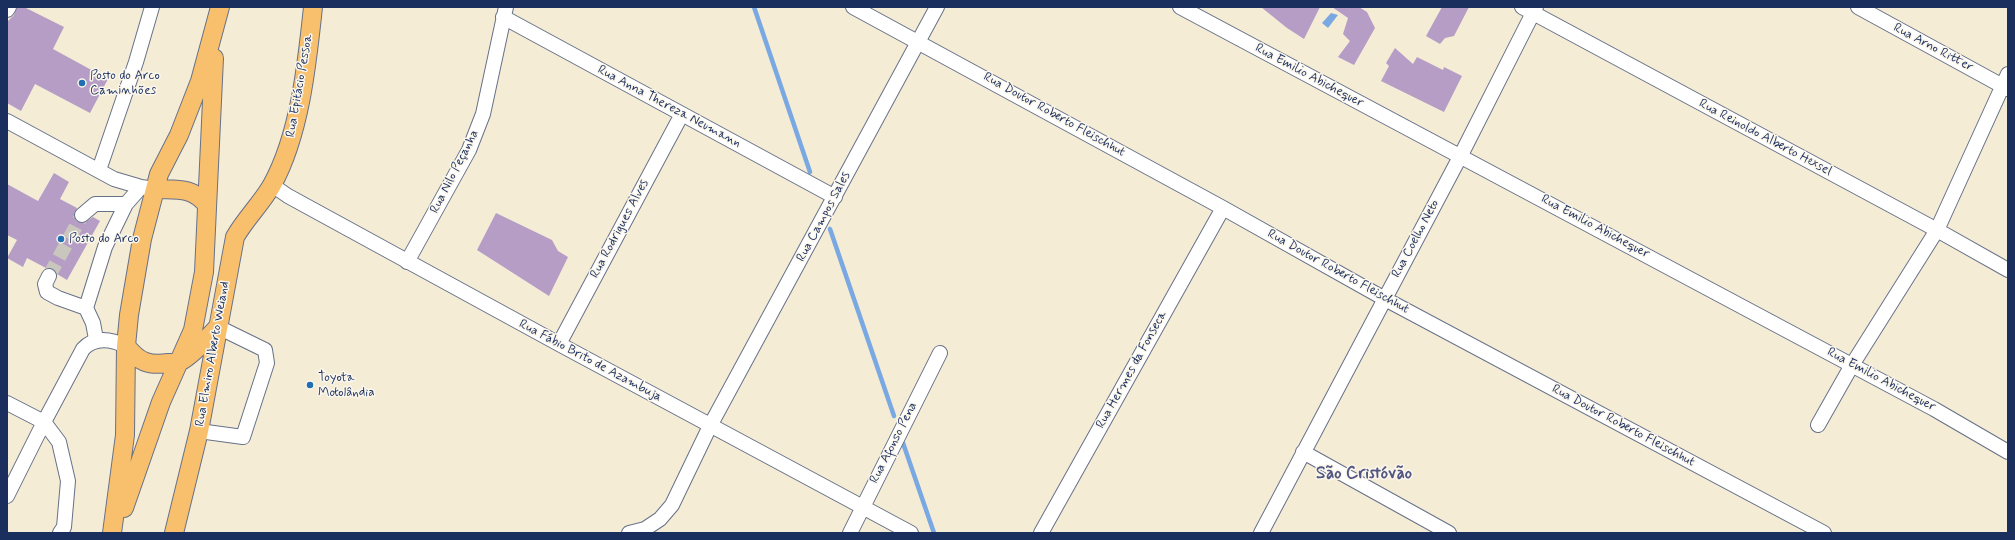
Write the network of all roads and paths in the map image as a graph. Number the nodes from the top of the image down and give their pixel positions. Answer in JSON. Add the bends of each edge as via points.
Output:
{"nodes":[{"id":1,"x":9,"y":7,"type":"edge"},
{"id":2,"x":152,"y":7,"type":"edge"},
{"id":3,"x":220,"y":7,"type":"edge"},
{"id":4,"x":313,"y":7,"type":"edge"},
{"id":5,"x":853,"y":7,"type":"edge"},
{"id":6,"x":937,"y":7,"type":"edge"},
{"id":7,"x":1180,"y":7,"type":"edge"},
{"id":8,"x":1858,"y":7,"type":"edge"},
{"id":9,"x":1530,"y":9,"type":"edge"},
{"id":10,"x":7,"y":10,"type":"edge"},
{"id":11,"x":505,"y":12,"type":"edge"},
{"id":12,"x":215,"y":28,"type":"junction"},
{"id":13,"x":919,"y":42,"type":"junction"},
{"id":14,"x":2006,"y":83,"type":"edge"},
{"id":15,"x":682,"y":114,"type":"junction"},
{"id":16,"x":7,"y":121,"type":"edge"},
{"id":17,"x":1460,"y":155,"type":"junction"},
{"id":18,"x":99,"y":170,"type":"junction"},
{"id":19,"x":272,"y":185,"type":"junction"},
{"id":20,"x":148,"y":188,"type":"junction"},
{"id":21,"x":835,"y":197,"type":"junction"},
{"id":22,"x":126,"y":204,"type":"junction"},
{"id":23,"x":207,"y":205,"type":"junction"},
{"id":24,"x":1223,"y":208,"type":"junction"},
{"id":25,"x":82,"y":215,"type":"tunnel mouth"},
{"id":26,"x":1937,"y":230,"type":"junction"},
{"id":27,"x":407,"y":262,"type":"junction"},
{"id":28,"x":2008,"y":270,"type":"edge"},
{"id":29,"x":49,"y":276,"type":"tunnel mouth"},
{"id":30,"x":1384,"y":299,"type":"junction"},
{"id":31,"x":86,"y":308,"type":"junction"},
{"id":32,"x":218,"y":327,"type":"junction"},
{"id":33,"x":96,"y":339,"type":"junction"},
{"id":34,"x":559,"y":344,"type":"junction"},
{"id":35,"x":126,"y":346,"type":"junction"},
{"id":36,"x":940,"y":353,"type":"dead end"},
{"id":37,"x":180,"y":362,"type":"junction"},
{"id":38,"x":1852,"y":365,"type":"junction"},
{"id":39,"x":10,"y":405,"type":"edge"},
{"id":40,"x":44,"y":422,"type":"junction"},
{"id":41,"x":1818,"y":425,"type":"dead end"},
{"id":42,"x":710,"y":426,"type":"junction"},
{"id":43,"x":199,"y":431,"type":"junction"},
{"id":44,"x":1303,"y":452,"type":"junction"},
{"id":45,"x":2008,"y":452,"type":"edge"},
{"id":46,"x":7,"y":496,"type":"edge"},
{"id":47,"x":862,"y":507,"type":"junction"},
{"id":48,"x":60,"y":533,"type":"edge"},
{"id":49,"x":112,"y":533,"type":"edge"},
{"id":50,"x":116,"y":533,"type":"edge"},
{"id":51,"x":174,"y":533,"type":"edge"},
{"id":52,"x":629,"y":533,"type":"edge"},
{"id":53,"x":850,"y":533,"type":"edge"},
{"id":54,"x":911,"y":533,"type":"edge"},
{"id":55,"x":1041,"y":533,"type":"edge"},
{"id":56,"x":1261,"y":533,"type":"edge"},
{"id":57,"x":1449,"y":533,"type":"edge"},
{"id":58,"x":1824,"y":533,"type":"edge"}],
"edges":[{"from":1,"to":10,"type":"street"},
{"from":2,"to":18,"type":"street"},
{"from":3,"to":12,"type":"main road"},
{"from":4,"to":19,"type":"main road","name":"Rua Epitácio Pessoa","via":[[309,46],[292,136]]},
{"from":5,"to":13,"type":"street","name":"Rua Doutor Roberto Fleischhut"},
{"from":6,"to":13,"type":"street","name":"Rua Campos Sales"},
{"from":7,"to":17,"type":"street","name":"Rua Emilio Abichequer"},
{"from":8,"to":14,"type":"street","name":"Rua Arno Ritter"},
{"from":9,"to":17,"type":"street","name":"Rua Coelho Neto"},
{"from":9,"to":26,"type":"street","name":"Rua Reinoldo Alberto Hexsel"},
{"from":11,"to":15,"type":"street","name":"Rua Anna Thereza Neumann"},
{"from":11,"to":27,"type":"street","name":"Rua Nilo Peçanha","via":[[483,114],[469,150]]},
{"from":12,"to":20,"type":"main road","via":[[200,81],[179,135],[159,174]]},
{"from":12,"to":23,"type":"main road"},
{"from":13,"to":21,"type":"street","name":"Rua Campos Sales"},
{"from":13,"to":24,"type":"street","name":"Rua Doutor Roberto Fleischhut"},
{"from":14,"to":26,"type":"street"},
{"from":15,"to":21,"type":"street","name":"Rua Anna Thereza Neumann"},
{"from":15,"to":34,"type":"street","name":"Rua Rodrigues Alves"},
{"from":16,"to":18,"type":"street"},
{"from":17,"to":30,"type":"street","name":"Rua Coelho Neto"},
{"from":17,"to":38,"type":"street","name":"Rua Emilio Abichequer"},
{"from":18,"to":20,"type":"street","via":[[114,179]]},
{"from":19,"to":27,"type":"street","name":"Rua Fábio Brito de Azambuja"},
{"from":19,"to":32,"type":"main road","name":"Rua Elmiro Alberto Weiand","via":[[245,220],[235,238]]},
{"from":20,"to":22,"type":"street"},
{"from":20,"to":23,"type":"main road","via":[[190,191]]},
{"from":20,"to":35,"type":"main road"},
{"from":21,"to":42,"type":"street","name":"Rua Campos Sales"},
{"from":22,"to":25,"type":"street","via":[[95,204]]},
{"from":22,"to":31,"type":"street","via":[[105,247]]},
{"from":23,"to":37,"type":"main road","via":[[204,272],[193,330]]},
{"from":24,"to":30,"type":"street","name":"Rua Doutor Roberto Fleischhut"},
{"from":24,"to":55,"type":"street","name":"Rua Hermes da Fonseca"},
{"from":26,"to":28,"type":"street","name":"Rua Reinoldo Alberto Hexsel"},
{"from":26,"to":38,"type":"street"},
{"from":27,"to":34,"type":"street","name":"Rua Fábio Brito de Azambuja"},
{"from":29,"to":31,"type":"street","via":[[45,284],[47,292]]},
{"from":30,"to":44,"type":"street","name":"Rua Coelho Neto"},
{"from":30,"to":58,"type":"street","name":"Rua Doutor Roberto Fleischhut"},
{"from":31,"to":33,"type":"street","via":[[93,323]]},
{"from":32,"to":37,"type":"main road"},
{"from":32,"to":43,"type":"main road","name":"Rua Elmiro Alberto Weiand"},
{"from":32,"to":43,"type":"street","via":[[265,350],[267,363],[243,437]]},
{"from":33,"to":35,"type":"street"},
{"from":33,"to":40,"type":"street","via":[[83,349]]},
{"from":34,"to":42,"type":"street","name":"Rua Fábio Brito de Azambuja"},
{"from":35,"to":37,"type":"main road","via":[[135,357],[147,363],[157,365]]},
{"from":35,"to":49,"type":"main road","via":[[125,434]]},
{"from":36,"to":47,"type":"street","name":"Rua Afonso Pena"},
{"from":37,"to":50,"type":"main road","via":[[158,410]]},
{"from":38,"to":41,"type":"street"},
{"from":38,"to":45,"type":"street","name":"Rua Emilio Abichequer"},
{"from":39,"to":40,"type":"street"},
{"from":40,"to":46,"type":"street"},
{"from":40,"to":48,"type":"street","via":[[59,442],[68,481],[64,527]]},
{"from":42,"to":47,"type":"street","name":"Rua Fábio Brito de Azambuja"},
{"from":42,"to":52,"type":"street","name":"Rua Campos Sales","via":[[672,505],[660,519],[645,529]]},
{"from":43,"to":51,"type":"main road","name":"Rua Elmiro Alberto Weiand"},
{"from":44,"to":56,"type":"street","name":"Rua Coelho Neto"},
{"from":44,"to":57,"type":"street"},
{"from":47,"to":53,"type":"street","name":"Rua Afonso Pena"},
{"from":47,"to":54,"type":"street","name":"Rua Fábio Brito de Azambuja"}]}
